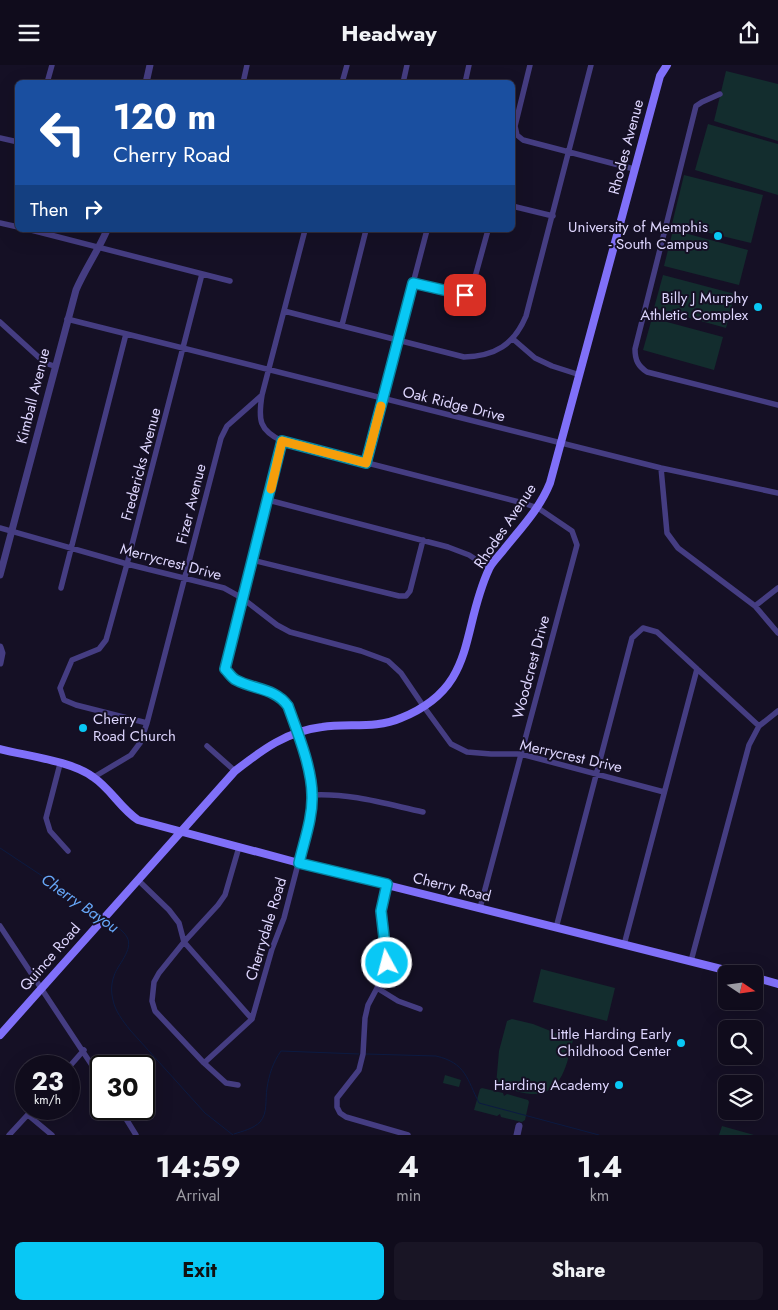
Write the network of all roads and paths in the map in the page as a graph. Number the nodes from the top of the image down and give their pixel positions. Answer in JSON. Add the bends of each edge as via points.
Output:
{"nodes":[{"id":1,"x":52,"y":65,"type":"edge"},
{"id":2,"x":150,"y":65,"type":"edge"},
{"id":3,"x":248,"y":65,"type":"edge"},
{"id":4,"x":347,"y":65,"type":"edge"},
{"id":5,"x":408,"y":65,"type":"edge"},
{"id":6,"x":469,"y":65,"type":"edge"},
{"id":7,"x":530,"y":65,"type":"edge"},
{"id":8,"x":591,"y":65,"type":"edge"},
{"id":9,"x":667,"y":65,"type":"edge"},
{"id":10,"x":48,"y":80,"type":"edge"},
{"id":11,"x":147,"y":80,"type":"edge"},
{"id":12,"x":244,"y":80,"type":"edge"},
{"id":13,"x":343,"y":80,"type":"edge"},
{"id":14,"x":404,"y":80,"type":"edge"},
{"id":15,"x":466,"y":80,"type":"edge"},
{"id":16,"x":720,"y":94,"type":"dead end"},
{"id":17,"x":0,"y":138,"type":"edge"},
{"id":18,"x":15,"y":141,"type":"edge"},
{"id":19,"x":569,"y":153,"type":"junction"},
{"id":20,"x":634,"y":169,"type":"junction"},
{"id":21,"x":515,"y":207,"type":"edge"},
{"id":22,"x":552,"y":216,"type":"junction"},
{"id":23,"x":0,"y":223,"type":"edge"},
{"id":24,"x":15,"y":226,"type":"edge"},
{"id":25,"x":39,"y":232,"type":"edge"},
{"id":26,"x":106,"y":232,"type":"edge"},
{"id":27,"x":304,"y":232,"type":"edge"},
{"id":28,"x":365,"y":232,"type":"edge"},
{"id":29,"x":426,"y":232,"type":"edge"},
{"id":30,"x":487,"y":232,"type":"edge"},
{"id":31,"x":100,"y":247,"type":"junction"},
{"id":32,"x":202,"y":274,"type":"junction"},
{"id":33,"x":230,"y":281,"type":"dead end"},
{"id":34,"x":413,"y":283,"type":"junction"},
{"id":35,"x":284,"y":311,"type":"junction"},
{"id":36,"x":67,"y":319,"type":"junction"},
{"id":37,"x":0,"y":322,"type":"edge"},
{"id":38,"x":342,"y":325,"type":"junction"},
{"id":39,"x":126,"y":334,"type":"junction"},
{"id":40,"x":513,"y":339,"type":"junction"},
{"id":41,"x":399,"y":341,"type":"junction"},
{"id":42,"x":183,"y":348,"type":"junction"},
{"id":43,"x":54,"y":366,"type":"junction"},
{"id":44,"x":269,"y":371,"type":"junction"},
{"id":45,"x":580,"y":375,"type":"junction"},
{"id":46,"x":262,"y":395,"type":"junction"},
{"id":47,"x":382,"y":399,"type":"junction"},
{"id":48,"x":778,"y":405,"type":"edge"},
{"id":49,"x":282,"y":441,"type":"junction"},
{"id":50,"x":561,"y":444,"type":"junction"},
{"id":51,"x":366,"y":463,"type":"junction"},
{"id":52,"x":661,"y":468,"type":"junction"},
{"id":53,"x":778,"y":493,"type":"edge"},
{"id":54,"x":268,"y":500,"type":"junction"},
{"id":55,"x":538,"y":508,"type":"junction"},
{"id":56,"x":0,"y":528,"type":"edge"},
{"id":57,"x":13,"y":531,"type":"junction"},
{"id":58,"x":423,"y":540,"type":"junction"},
{"id":59,"x":72,"y":548,"type":"junction"},
{"id":60,"x":252,"y":560,"type":"junction"},
{"id":61,"x":128,"y":564,"type":"junction"},
{"id":62,"x":489,"y":567,"type":"junction"},
{"id":63,"x":0,"y":575,"type":"edge"},
{"id":64,"x":185,"y":578,"type":"junction"},
{"id":65,"x":61,"y":588,"type":"dead end"},
{"id":66,"x":778,"y":588,"type":"edge"},
{"id":67,"x":242,"y":598,"type":"junction"},
{"id":68,"x":755,"y":606,"type":"junction"},
{"id":69,"x":778,"y":633,"type":"edge"},
{"id":70,"x":0,"y":647,"type":"edge"},
{"id":71,"x":0,"y":663,"type":"edge"},
{"id":72,"x":697,"y":669,"type":"junction"},
{"id":73,"x":424,"y":707,"type":"junction"},
{"id":74,"x":778,"y":711,"type":"edge"},
{"id":75,"x":147,"y":723,"type":"junction"},
{"id":76,"x":758,"y":725,"type":"junction"},
{"id":77,"x":297,"y":733,"type":"junction"},
{"id":78,"x":207,"y":745,"type":"dead end"},
{"id":79,"x":0,"y":749,"type":"edge"},
{"id":80,"x":521,"y":754,"type":"junction"},
{"id":81,"x":60,"y":764,"type":"junction"},
{"id":82,"x":236,"y":771,"type":"junction"},
{"id":83,"x":596,"y":774,"type":"junction"},
{"id":84,"x":94,"y":777,"type":"junction"},
{"id":85,"x":664,"y":792,"type":"junction"},
{"id":86,"x":312,"y":795,"type":"junction"},
{"id":87,"x":424,"y":813,"type":"dead end"},
{"id":88,"x":182,"y":832,"type":"junction"},
{"id":89,"x":239,"y":847,"type":"junction"},
{"id":90,"x":68,"y":851,"type":"dead end"},
{"id":91,"x":299,"y":863,"type":"junction"},
{"id":92,"x":139,"y":881,"type":"junction"},
{"id":93,"x":387,"y":884,"type":"junction"},
{"id":94,"x":480,"y":908,"type":"junction"},
{"id":95,"x":0,"y":926,"type":"edge"},
{"id":96,"x":556,"y":927,"type":"junction"},
{"id":97,"x":184,"y":942,"type":"junction"},
{"id":98,"x":624,"y":945,"type":"junction"},
{"id":99,"x":691,"y":961,"type":"junction"},
{"id":100,"x":718,"y":968,"type":"edge"},
{"id":101,"x":763,"y":980,"type":"edge"},
{"id":102,"x":778,"y":984,"type":"edge"},
{"id":103,"x":41,"y":989,"type":"junction"},
{"id":104,"x":377,"y":989,"type":"junction"},
{"id":105,"x":420,"y":1009,"type":"dead end"},
{"id":106,"x":252,"y":1019,"type":"junction"},
{"id":107,"x":0,"y":1035,"type":"edge"},
{"id":108,"x":84,"y":1050,"type":"junction"},
{"id":109,"x":80,"y":1055,"type":"edge"},
{"id":110,"x":90,"y":1060,"type":"edge"},
{"id":111,"x":204,"y":1063,"type":"junction"},
{"id":112,"x":238,"y":1085,"type":"dead end"},
{"id":113,"x":23,"y":1120,"type":"edge"},
{"id":114,"x":34,"y":1120,"type":"edge"},
{"id":115,"x":127,"y":1120,"type":"edge"},
{"id":116,"x":519,"y":1126,"type":"dead end"},
{"id":117,"x":384,"y":1128,"type":"junction"},
{"id":118,"x":9,"y":1135,"type":"edge"},
{"id":119,"x":52,"y":1135,"type":"edge"},
{"id":120,"x":136,"y":1135,"type":"edge"},
{"id":121,"x":382,"y":1135,"type":"edge"},
{"id":122,"x":408,"y":1135,"type":"edge"},
{"id":123,"x":517,"y":1135,"type":"edge"}],
"edges":[{"from":1,"to":10,"type":"street"},
{"from":2,"to":11,"type":"street"},
{"from":3,"to":12,"type":"street"},
{"from":4,"to":13,"type":"street"},
{"from":5,"to":14,"type":"street"},
{"from":6,"to":15,"type":"street"},
{"from":7,"to":19,"type":"street","via":[[515,126],[517,135],[523,140]]},
{"from":8,"to":19,"type":"street"},
{"from":9,"to":20,"type":"main road","name":"Rhodes Avenue","via":[[660,76]]},
{"from":16,"to":48,"type":"street","via":[[696,106],[635,358],[647,372]]},
{"from":17,"to":18,"type":"street"},
{"from":19,"to":20,"type":"street"},
{"from":19,"to":22,"type":"street"},
{"from":20,"to":45,"type":"main road","name":"Rhodes Avenue"},
{"from":21,"to":22,"type":"street"},
{"from":22,"to":40,"type":"street","via":[[526,316]]},
{"from":23,"to":24,"type":"street"},
{"from":25,"to":31,"type":"street"},
{"from":26,"to":31,"type":"street","name":"Kimball Avenue"},
{"from":27,"to":35,"type":"street"},
{"from":28,"to":38,"type":"street"},
{"from":29,"to":34,"type":"street"},
{"from":30,"to":34,"type":"street","via":[[472,288],[465,295]]},
{"from":31,"to":32,"type":"street"},
{"from":31,"to":36,"type":"street","name":"Kimball Avenue","via":[[85,270]]},
{"from":32,"to":33,"type":"street"},
{"from":32,"to":42,"type":"street","name":"Fredericks Avenue"},
{"from":34,"to":41,"type":"street"},
{"from":35,"to":38,"type":"street"},
{"from":35,"to":44,"type":"street"},
{"from":36,"to":39,"type":"street","name":"Oak Ridge Drive"},
{"from":36,"to":43,"type":"street","name":"Kimball Avenue"},
{"from":37,"to":43,"type":"street","via":[[45,363]]},
{"from":38,"to":41,"type":"street"},
{"from":39,"to":42,"type":"street","name":"Oak Ridge Drive"},
{"from":39,"to":59,"type":"street"},
{"from":40,"to":41,"type":"street","via":[[480,357],[464,357]]},
{"from":40,"to":45,"type":"street","via":[[535,358]]},
{"from":41,"to":47,"type":"street"},
{"from":42,"to":44,"type":"street","name":"Oak Ridge Drive"},
{"from":42,"to":61,"type":"street","name":"Fredericks Avenue"},
{"from":43,"to":57,"type":"street","name":"Kimball Avenue"},
{"from":44,"to":46,"type":"street"},
{"from":44,"to":47,"type":"street","name":"Oak Ridge Drive"},
{"from":45,"to":50,"type":"main road","name":"Rhodes Avenue"},
{"from":46,"to":49,"type":"street","via":[[259,411],[263,427]]},
{"from":46,"to":64,"type":"street","name":"Fizer Avenue","via":[[227,426],[221,438]]},
{"from":47,"to":50,"type":"street","name":"Oak Ridge Drive"},
{"from":47,"to":51,"type":"street"},
{"from":49,"to":51,"type":"street","name":"Woodcrest Drive"},
{"from":49,"to":54,"type":"street","name":"Cherrydale Road"},
{"from":50,"to":52,"type":"street","name":"Oak Ridge Drive"},
{"from":50,"to":55,"type":"main road","name":"Rhodes Avenue","via":[[550,483]]},
{"from":51,"to":55,"type":"street","name":"Woodcrest Drive"},
{"from":52,"to":53,"type":"street","name":"Oak Ridge Drive"},
{"from":52,"to":68,"type":"street","via":[[667,533],[678,548]]},
{"from":54,"to":58,"type":"street"},
{"from":54,"to":60,"type":"street","name":"Cherrydale Road"},
{"from":55,"to":62,"type":"main road","name":"Rhodes Avenue"},
{"from":55,"to":80,"type":"street","name":"Woodcrest Drive","via":[[572,531],[577,545]]},
{"from":56,"to":57,"type":"street","name":"Merrycrest Drive"},
{"from":57,"to":59,"type":"street","name":"Merrycrest Drive"},
{"from":57,"to":63,"type":"street","name":"Kimball Avenue"},
{"from":58,"to":60,"type":"street","via":[[406,596]]},
{"from":58,"to":62,"type":"street","via":[[469,555]]},
{"from":59,"to":61,"type":"street","name":"Merrycrest Drive"},
{"from":59,"to":65,"type":"street"},
{"from":60,"to":67,"type":"street","name":"Cherrydale Road"},
{"from":61,"to":64,"type":"street","name":"Merrycrest Drive"},
{"from":61,"to":75,"type":"street","name":"Fredericks Avenue","via":[[106,640],[99,649],[72,660],[60,688],[64,700],[70,703]]},
{"from":62,"to":73,"type":"main road","name":"Rhodes Avenue","via":[[463,657],[451,681]]},
{"from":64,"to":67,"type":"street","name":"Merrycrest Drive","via":[[224,588]]},
{"from":64,"to":75,"type":"street","name":"Fizer Avenue"},
{"from":66,"to":68,"type":"street"},
{"from":67,"to":73,"type":"street","name":"Merrycrest Drive","via":[[290,632],[388,661],[401,673]]},
{"from":67,"to":77,"type":"street","name":"Cherrydale Road","via":[[225,669],[235,680],[266,689],[283,699]]},
{"from":68,"to":69,"type":"street"},
{"from":70,"to":71,"type":"street"},
{"from":72,"to":76,"type":"street"},
{"from":72,"to":83,"type":"street","via":[[657,632],[643,628],[632,638]]},
{"from":72,"to":85,"type":"street"},
{"from":73,"to":77,"type":"main road","name":"Rhodes Avenue","via":[[378,725],[321,727]]},
{"from":73,"to":80,"type":"street","name":"Merrycrest Drive","via":[[451,743],[467,752]]},
{"from":74,"to":76,"type":"street"},
{"from":75,"to":84,"type":"street","name":"Fizer Avenue","via":[[140,743],[131,755]]},
{"from":76,"to":99,"type":"street","via":[[749,745]]},
{"from":77,"to":82,"type":"main road","name":"Rhodes Avenue","via":[[262,750]]},
{"from":77,"to":86,"type":"street","name":"Cherrydale Road","via":[[310,775]]},
{"from":78,"to":82,"type":"street"},
{"from":79,"to":81,"type":"main road","name":"Cherry Road"},
{"from":80,"to":83,"type":"street","name":"Merrycrest Drive"},
{"from":80,"to":94,"type":"street","name":"Woodcrest Drive"},
{"from":81,"to":84,"type":"main road","name":"Cherry Road"},
{"from":81,"to":90,"type":"street","via":[[46,818],[50,831]]},
{"from":82,"to":88,"type":"main road","name":"Rhodes Avenue"},
{"from":83,"to":85,"type":"street","name":"Merrycrest Drive"},
{"from":83,"to":96,"type":"street"},
{"from":84,"to":88,"type":"main road","name":"Cherry Road","via":[[127,813],[138,820]]},
{"from":85,"to":98,"type":"street"},
{"from":86,"to":87,"type":"street","via":[[355,796]]},
{"from":86,"to":91,"type":"street","name":"Cherrydale Road"},
{"from":88,"to":89,"type":"main road","name":"Cherry Road"},
{"from":88,"to":92,"type":"main road","name":"Quince Road"},
{"from":89,"to":91,"type":"main road","name":"Cherry Road"},
{"from":89,"to":97,"type":"street","via":[[225,895]]},
{"from":91,"to":93,"type":"main road","name":"Cherry Road"},
{"from":91,"to":106,"type":"street","name":"Cherrydale Road"},
{"from":92,"to":97,"type":"street","via":[[179,923]]},
{"from":92,"to":103,"type":"main road","name":"Quince Road"},
{"from":93,"to":94,"type":"main road","name":"Cherry Road"},
{"from":93,"to":104,"type":"street","via":[[381,911],[387,963]]},
{"from":94,"to":96,"type":"main road","name":"Cherry Road"},
{"from":95,"to":103,"type":"street"},
{"from":96,"to":98,"type":"main road","name":"Cherry Road"},
{"from":97,"to":106,"type":"street"},
{"from":97,"to":111,"type":"street","via":[[154,982],[152,1001],[155,1011]]},
{"from":98,"to":99,"type":"main road","name":"Cherry Road"},
{"from":99,"to":100,"type":"main road","name":"Cherry Road"},
{"from":101,"to":102,"type":"main road"},
{"from":103,"to":107,"type":"main road","name":"Quince Road"},
{"from":103,"to":108,"type":"street"},
{"from":104,"to":105,"type":"street"},
{"from":104,"to":117,"type":"street","via":[[365,1017],[359,1070],[337,1098],[337,1107],[346,1117]]},
{"from":106,"to":111,"type":"street"},
{"from":108,"to":109,"type":"street"},
{"from":108,"to":110,"type":"street"},
{"from":111,"to":112,"type":"street","via":[[226,1083]]},
{"from":113,"to":118,"type":"street"},
{"from":114,"to":119,"type":"street"},
{"from":115,"to":120,"type":"street"},
{"from":116,"to":123,"type":"street"},
{"from":117,"to":121,"type":"street"},
{"from":117,"to":122,"type":"street"}]}
